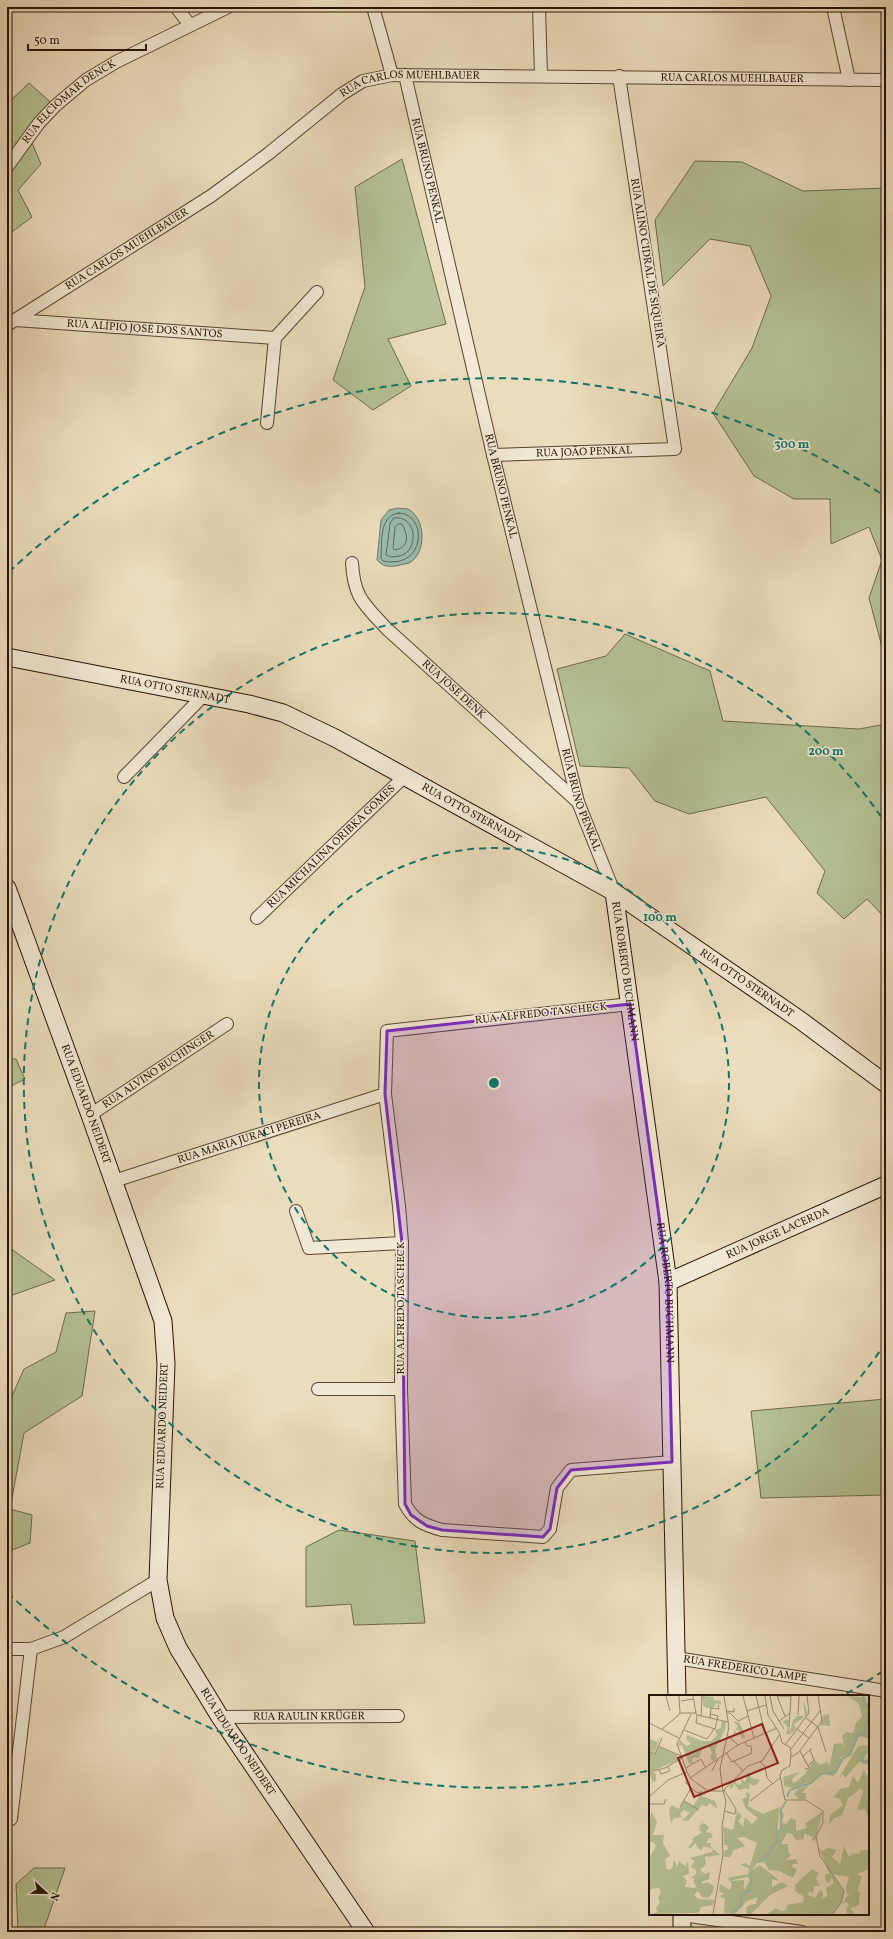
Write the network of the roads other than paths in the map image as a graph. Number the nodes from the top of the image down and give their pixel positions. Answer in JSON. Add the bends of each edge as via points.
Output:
{"nodes":[{"id":1,"x":176,"y":7,"type":"edge"},
{"id":2,"x":228,"y":7,"type":"edge"},
{"id":3,"x":374,"y":7,"type":"edge"},
{"id":4,"x":539,"y":7,"type":"edge"},
{"id":5,"x":833,"y":7,"type":"edge"},
{"id":6,"x":190,"y":25,"type":"junction"},
{"id":7,"x":392,"y":75,"type":"junction"},
{"id":8,"x":404,"y":75,"type":"junction"},
{"id":9,"x":541,"y":75,"type":"junction"},
{"id":10,"x":619,"y":76,"type":"junction"},
{"id":11,"x":849,"y":80,"type":"junction"},
{"id":12,"x":886,"y":80,"type":"edge"},
{"id":13,"x":7,"y":167,"type":"edge"},
{"id":14,"x":317,"y":292,"type":"dead end"},
{"id":15,"x":11,"y":323,"type":"edge"},
{"id":16,"x":275,"y":338,"type":"junction"},
{"id":17,"x":267,"y":423,"type":"dead end"},
{"id":18,"x":675,"y":449,"type":"joint"},
{"id":19,"x":493,"y":455,"type":"junction"},
{"id":20,"x":352,"y":563,"type":"dead end"},
{"id":21,"x":7,"y":657,"type":"edge"},
{"id":22,"x":205,"y":694,"type":"junction"},
{"id":23,"x":405,"y":776,"type":"junction"},
{"id":24,"x":124,"y":777,"type":"dead end"},
{"id":25,"x":578,"y":802,"type":"junction"},
{"id":26,"x":7,"y":888,"type":"edge"},
{"id":27,"x":614,"y":892,"type":"junction"},
{"id":28,"x":257,"y":918,"type":"dead end"},
{"id":29,"x":630,"y":1004,"type":"junction"},
{"id":30,"x":227,"y":1024,"type":"dead end"},
{"id":31,"x":886,"y":1084,"type":"edge"},
{"id":32,"x":385,"y":1094,"type":"junction"},
{"id":33,"x":90,"y":1115,"type":"junction"},
{"id":34,"x":114,"y":1181,"type":"junction"},
{"id":35,"x":886,"y":1185,"type":"edge"},
{"id":36,"x":296,"y":1211,"type":"dead end"},
{"id":37,"x":402,"y":1243,"type":"junction"},
{"id":38,"x":668,"y":1282,"type":"junction"},
{"id":39,"x":318,"y":1389,"type":"dead end"},
{"id":40,"x":401,"y":1389,"type":"junction"},
{"id":41,"x":672,"y":1462,"type":"junction"},
{"id":42,"x":158,"y":1580,"type":"junction"},
{"id":43,"x":7,"y":1649,"type":"edge"},
{"id":44,"x":31,"y":1649,"type":"junction"},
{"id":45,"x":676,"y":1658,"type":"junction"},
{"id":46,"x":886,"y":1691,"type":"edge"},
{"id":47,"x":677,"y":1695,"type":"edge"},
{"id":48,"x":398,"y":1716,"type":"dead end"},
{"id":49,"x":220,"y":1717,"type":"junction"},
{"id":50,"x":11,"y":1819,"type":"dead end"},
{"id":51,"x":682,"y":1915,"type":"edge"},
{"id":52,"x":689,"y":1915,"type":"edge"},
{"id":53,"x":366,"y":1932,"type":"edge"},
{"id":54,"x":682,"y":1932,"type":"edge"},
{"id":55,"x":802,"y":1932,"type":"edge"}],
"edges":[{"from":1,"to":6,"type":"street"},
{"from":2,"to":6,"type":"street","name":"RUA ELCIOMAR DENCK"},
{"from":3,"to":7,"type":"street"},
{"from":4,"to":9,"type":"street"},
{"from":5,"to":11,"type":"street"},
{"from":6,"to":13,"type":"street","name":"RUA ELCIOMAR DENCK","via":[[101,70],[70,92],[39,123]]},
{"from":7,"to":8,"type":"street","name":"RUA CARLOS MUEHLBAUER"},
{"from":7,"to":15,"type":"street","name":"RUA CARLOS MUEHLBAUER","via":[[363,81],[342,94],[211,196]]},
{"from":8,"to":9,"type":"street","name":"RUA CARLOS MUEHLBAUER"},
{"from":8,"to":19,"type":"street","name":"RUA BRUNO PENKAL"},
{"from":9,"to":10,"type":"street","name":"RUA CARLOS MUEHLBAUER"},
{"from":10,"to":11,"type":"street","name":"RUA CARLOS MUEHLBAUER"},
{"from":10,"to":18,"type":"street","name":"RUA ALINO CIDRAL DE SIQUEIRA"},
{"from":11,"to":12,"type":"street","name":"RUA CARLOS MUEHLBAUER"},
{"from":14,"to":16,"type":"street"},
{"from":15,"to":16,"type":"street","name":"RUA ALÍPIO JOSÉ DOS SANTOS"},
{"from":16,"to":17,"type":"street"},
{"from":18,"to":19,"type":"street","name":"RUA JOÃO PENKAL"},
{"from":19,"to":25,"type":"street","name":"RUA BRUNO PENKAL"},
{"from":20,"to":25,"type":"street","name":"RUA JOSÉ DENK","via":[[358,595],[387,629]]},
{"from":21,"to":22,"type":"main road","name":"RUA OTTO STERNADT"},
{"from":22,"to":23,"type":"main road","name":"RUA OTTO STERNADT","via":[[283,713]]},
{"from":22,"to":24,"type":"street"},
{"from":23,"to":27,"type":"main road","name":"RUA OTTO STERNADT"},
{"from":23,"to":28,"type":"street","name":"RUA MICHALINA ORIBKA GOMES"},
{"from":25,"to":27,"type":"street","name":"RUA BRUNO PENKAL"},
{"from":26,"to":33,"type":"main road","name":"RUA EDUARDO NEIDERT"},
{"from":27,"to":29,"type":"main road","name":"RUA ROBERTO BUCHMANN"},
{"from":27,"to":31,"type":"main road","name":"RUA OTTO STERNADT","via":[[800,1020]]},
{"from":29,"to":32,"type":"street","name":"RUA ALFREDO TASCHECK","via":[[388,1031]]},
{"from":29,"to":38,"type":"main road","name":"RUA ROBERTO BUCHMANN"},
{"from":30,"to":33,"type":"street","name":"RUA ALVINO BUCHINGER"},
{"from":32,"to":34,"type":"street","name":"RUA MARIA JURACI PEREIRA"},
{"from":32,"to":37,"type":"street","name":"RUA ALFREDO TASCHECK"},
{"from":33,"to":34,"type":"main road","name":"RUA EDUARDO NEIDERT"},
{"from":34,"to":42,"type":"main road","name":"RUA EDUARDO NEIDERT","via":[[157,1302],[166,1340]]},
{"from":35,"to":38,"type":"main road","name":"RUA JORGE LACERDA"},
{"from":36,"to":37,"type":"street","via":[[308,1248]]},
{"from":37,"to":40,"type":"street","name":"RUA ALFREDO TASCHECK"},
{"from":38,"to":41,"type":"main road","name":"RUA ROBERTO BUCHMANN"},
{"from":39,"to":40,"type":"street"},
{"from":40,"to":41,"type":"street","name":"RUA ALFREDO TASCHECK","via":[[405,1504],[411,1515],[442,1530],[543,1537],[550,1529],[557,1488],[571,1470]]},
{"from":41,"to":45,"type":"main road","name":"RUA ROBERTO BUCHMANN"},
{"from":42,"to":44,"type":"street","via":[[64,1637]]},
{"from":42,"to":49,"type":"main road","name":"RUA EDUARDO NEIDERT","via":[[165,1618],[173,1638]]},
{"from":43,"to":44,"type":"street"},
{"from":44,"to":50,"type":"street"},
{"from":45,"to":46,"type":"street","name":"RUA FREDERICO LAMPE"},
{"from":45,"to":47,"type":"main road","name":"RUA ROBERTO BUCHMANN"},
{"from":48,"to":49,"type":"street","name":"RUA RAULIN KRÜGER"},
{"from":49,"to":53,"type":"main road","name":"RUA EDUARDO NEIDERT"},
{"from":51,"to":54,"type":"main road"},
{"from":52,"to":55,"type":"street"}]}
